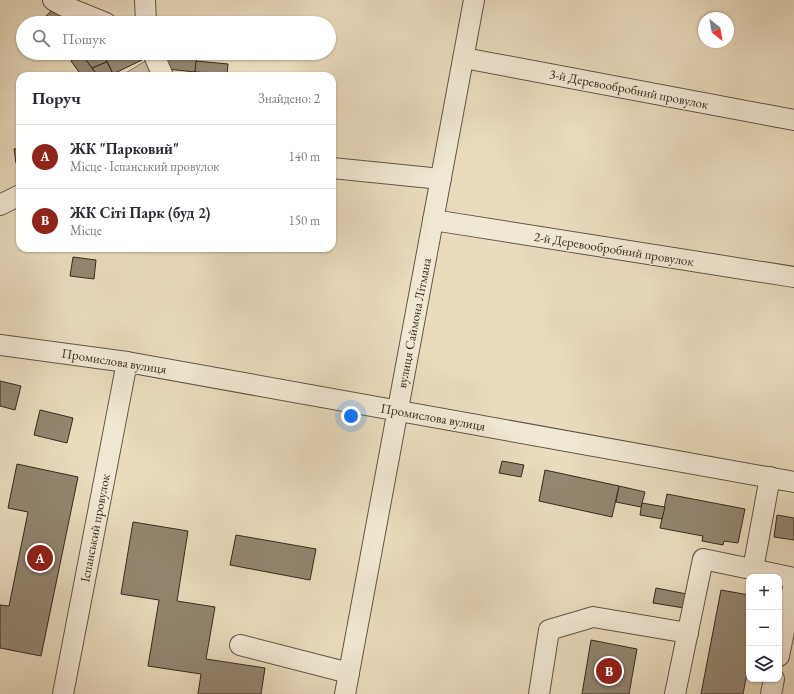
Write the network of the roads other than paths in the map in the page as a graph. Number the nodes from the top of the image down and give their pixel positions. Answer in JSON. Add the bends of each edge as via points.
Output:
{"nodes":[{"id":1,"x":53,"y":0,"type":"edge"},
{"id":2,"x":145,"y":0,"type":"edge"},
{"id":3,"x":474,"y":0,"type":"edge"},
{"id":4,"x":89,"y":16,"type":"edge"},
{"id":5,"x":146,"y":16,"type":"edge"},
{"id":6,"x":464,"y":58,"type":"junction"},
{"id":7,"x":156,"y":60,"type":"edge"},
{"id":8,"x":161,"y":72,"type":"edge"},
{"id":9,"x":794,"y":120,"type":"edge"},
{"id":10,"x":336,"y":168,"type":"edge"},
{"id":11,"x":441,"y":180,"type":"junction"},
{"id":12,"x":16,"y":197,"type":"edge"},
{"id":13,"x":0,"y":205,"type":"edge"},
{"id":14,"x":434,"y":220,"type":"junction"},
{"id":15,"x":794,"y":277,"type":"edge"},
{"id":16,"x":0,"y":345,"type":"edge"},
{"id":17,"x":127,"y":362,"type":"junction"},
{"id":18,"x":398,"y":411,"type":"junction"},
{"id":19,"x":770,"y":478,"type":"junction"},
{"id":20,"x":794,"y":482,"type":"edge"},
{"id":21,"x":753,"y":569,"type":"junction"},
{"id":22,"x":794,"y":578,"type":"edge"},
{"id":23,"x":794,"y":582,"type":"edge"},
{"id":24,"x":688,"y":633,"type":"junction"},
{"id":25,"x":240,"y":645,"type":"dead end"},
{"id":26,"x":781,"y":646,"type":"edge"},
{"id":27,"x":349,"y":673,"type":"junction"},
{"id":28,"x":773,"y":682,"type":"edge"},
{"id":29,"x":63,"y":694,"type":"edge"},
{"id":30,"x":345,"y":694,"type":"edge"},
{"id":31,"x":539,"y":694,"type":"edge"},
{"id":32,"x":675,"y":694,"type":"edge"},
{"id":33,"x":771,"y":694,"type":"edge"}],
"edges":[{"from":1,"to":4,"type":"street"},
{"from":2,"to":5,"type":"street"},
{"from":3,"to":6,"type":"street","name":"вулиця Саймона Літмана"},
{"from":6,"to":9,"type":"street","name":"3-й Деревообробний провулок"},
{"from":6,"to":11,"type":"street","name":"вулиця Саймона Літмана"},
{"from":7,"to":8,"type":"street"},
{"from":10,"to":11,"type":"street"},
{"from":11,"to":14,"type":"street","name":"вулиця Саймона Літмана"},
{"from":12,"to":13,"type":"street"},
{"from":14,"to":15,"type":"street","name":"2-й Деревообробний провулок"},
{"from":14,"to":18,"type":"street","name":"вулиця Саймона Літмана"},
{"from":16,"to":17,"type":"street","name":"Промислова вулиця"},
{"from":17,"to":18,"type":"street","name":"Промислова вулиця"},
{"from":17,"to":29,"type":"street","name":"Іспанський провулок"},
{"from":18,"to":19,"type":"street","name":"Промислова вулиця"},
{"from":18,"to":27,"type":"street","name":"вулиця Саймона Літмана"},
{"from":19,"to":20,"type":"street","name":"Промислова вулиця"},
{"from":19,"to":21,"type":"street"},
{"from":21,"to":22,"type":"street"},
{"from":21,"to":24,"type":"street","via":[[703,559]]},
{"from":23,"to":26,"type":"street"},
{"from":24,"to":31,"type":"street","via":[[593,617],[550,630]]},
{"from":24,"to":32,"type":"street"},
{"from":25,"to":27,"type":"street"},
{"from":27,"to":30,"type":"street","name":"вулиця Саймона Літмана"},
{"from":28,"to":33,"type":"street"}]}
